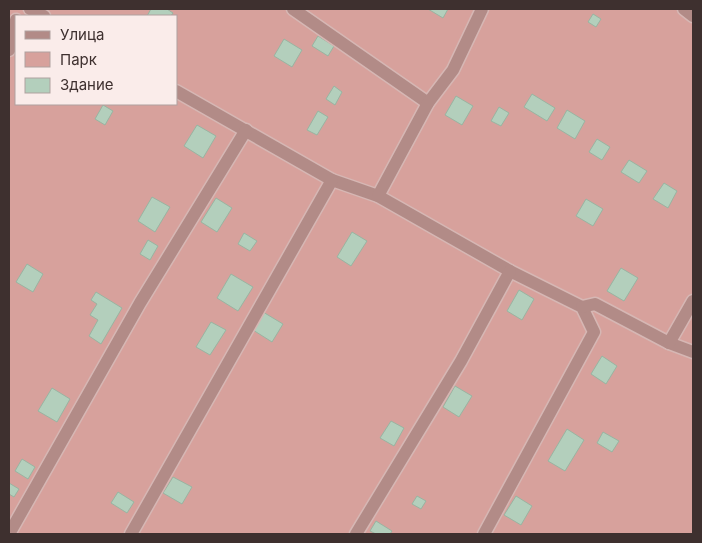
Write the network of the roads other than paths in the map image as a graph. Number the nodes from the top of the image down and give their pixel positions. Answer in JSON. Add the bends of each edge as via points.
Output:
{"nodes":[{"id":1,"x":30,"y":9,"type":"edge"},
{"id":2,"x":293,"y":9,"type":"edge"},
{"id":3,"x":482,"y":9,"type":"edge"},
{"id":4,"x":684,"y":9,"type":"edge"},
{"id":5,"x":42,"y":15,"type":"edge"},
{"id":6,"x":693,"y":16,"type":"edge"},
{"id":7,"x":15,"y":28,"type":"edge"},
{"id":8,"x":9,"y":50,"type":"edge"},
{"id":9,"x":178,"y":92,"type":"edge"},
{"id":10,"x":428,"y":103,"type":"junction"},
{"id":11,"x":246,"y":130,"type":"junction"},
{"id":12,"x":332,"y":180,"type":"junction"},
{"id":13,"x":378,"y":196,"type":"junction"},
{"id":14,"x":510,"y":271,"type":"junction"},
{"id":15,"x":693,"y":300,"type":"edge"},
{"id":16,"x":582,"y":307,"type":"junction"},
{"id":17,"x":669,"y":343,"type":"junction"},
{"id":18,"x":693,"y":352,"type":"edge"},
{"id":19,"x":9,"y":534,"type":"edge"},
{"id":20,"x":131,"y":534,"type":"edge"},
{"id":21,"x":356,"y":534,"type":"edge"},
{"id":22,"x":484,"y":534,"type":"edge"}],
"edges":[{"from":1,"to":5,"type":"lane"},
{"from":2,"to":10,"type":"lane"},
{"from":3,"to":10,"type":"lane","via":[[453,70]]},
{"from":4,"to":6,"type":"lane"},
{"from":7,"to":8,"type":"lane"},
{"from":9,"to":11,"type":"lane"},
{"from":10,"to":13,"type":"lane"},
{"from":11,"to":12,"type":"lane"},
{"from":11,"to":19,"type":"lane","via":[[140,303]]},
{"from":12,"to":13,"type":"lane"},
{"from":12,"to":20,"type":"lane"},
{"from":13,"to":14,"type":"lane"},
{"from":14,"to":16,"type":"lane"},
{"from":14,"to":21,"type":"lane","via":[[461,361]]},
{"from":15,"to":17,"type":"lane"},
{"from":16,"to":17,"type":"lane","via":[[594,304]]},
{"from":16,"to":22,"type":"lane","via":[[594,332]]},
{"from":17,"to":18,"type":"lane"}]}
